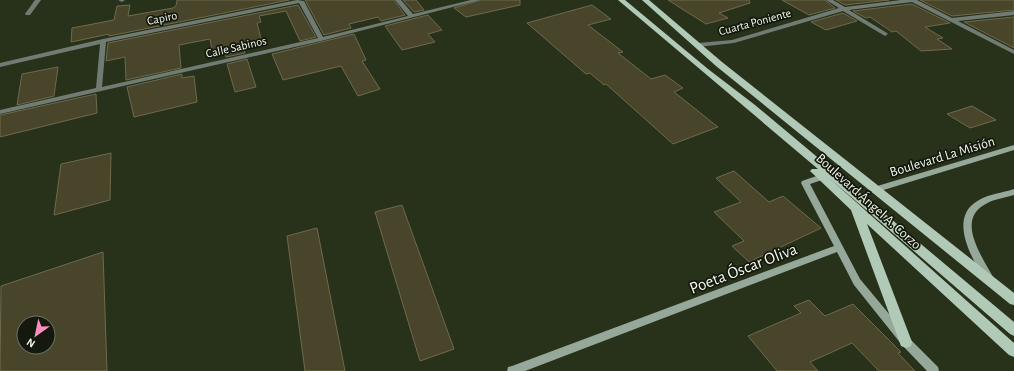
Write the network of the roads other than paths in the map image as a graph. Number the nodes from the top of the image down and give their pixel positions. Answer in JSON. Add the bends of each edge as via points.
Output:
{"nodes":[{"id":1,"x":38,"y":0,"type":"edge"},
{"id":2,"x":300,"y":0,"type":"edge"},
{"id":3,"x":398,"y":0,"type":"edge"},
{"id":4,"x":622,"y":0,"type":"edge"},
{"id":5,"x":645,"y":0,"type":"edge"},
{"id":6,"x":829,"y":0,"type":"edge"},
{"id":7,"x":913,"y":0,"type":"edge"},
{"id":8,"x":477,"y":1,"type":"edge"},
{"id":9,"x":843,"y":8,"type":"junction"},
{"id":10,"x":1014,"y":13,"type":"edge"},
{"id":11,"x":28,"y":14,"type":"dead end"},
{"id":12,"x":411,"y":16,"type":"junction"},
{"id":13,"x":952,"y":20,"type":"junction"},
{"id":14,"x":885,"y":34,"type":"dead end"},
{"id":15,"x":321,"y":39,"type":"junction"},
{"id":16,"x":103,"y":41,"type":"junction"},
{"id":17,"x":698,"y":45,"type":"junction"},
{"id":18,"x":1014,"y":52,"type":"edge"},
{"id":19,"x":0,"y":65,"type":"edge"},
{"id":20,"x":99,"y":89,"type":"junction"},
{"id":21,"x":0,"y":112,"type":"edge"},
{"id":22,"x":1014,"y":147,"type":"edge"},
{"id":23,"x":826,"y":176,"type":"junction"},
{"id":24,"x":877,"y":189,"type":"junction"},
{"id":25,"x":1014,"y":192,"type":"edge"},
{"id":26,"x":855,"y":207,"type":"junction"},
{"id":27,"x":839,"y":248,"type":"junction"},
{"id":28,"x":990,"y":281,"type":"junction"},
{"id":29,"x":1014,"y":300,"type":"edge"},
{"id":30,"x":1014,"y":330,"type":"edge"},
{"id":31,"x":906,"y":342,"type":"junction"},
{"id":32,"x":1014,"y":351,"type":"edge"},
{"id":33,"x":512,"y":371,"type":"edge"},
{"id":34,"x":934,"y":371,"type":"edge"}],
"edges":[{"from":1,"to":11,"type":"street"},
{"from":2,"to":15,"type":"street"},
{"from":2,"to":16,"type":"street","name":"Capiro"},
{"from":3,"to":12,"type":"street"},
{"from":4,"to":23,"type":"main road","name":"Boulevard Ángel A. Corzo"},
{"from":5,"to":17,"type":"main road","name":"Boulevard Ángel A. Corzo"},
{"from":6,"to":9,"type":"street"},
{"from":7,"to":9,"type":"street","name":"Cuarta Poniente"},
{"from":7,"to":13,"type":"street"},
{"from":8,"to":12,"type":"street","name":"Calle Sabinos"},
{"from":9,"to":14,"type":"street"},
{"from":9,"to":17,"type":"street","name":"Cuarta Poniente","via":[[732,42]]},
{"from":10,"to":13,"type":"street"},
{"from":12,"to":15,"type":"street","name":"Calle Sabinos"},
{"from":13,"to":18,"type":"street"},
{"from":15,"to":20,"type":"street","name":"Calle Sabinos"},
{"from":16,"to":19,"type":"street","name":"Capiro"},
{"from":16,"to":20,"type":"street"},
{"from":17,"to":24,"type":"main road","name":"Boulevard Ángel A. Corzo"},
{"from":20,"to":21,"type":"street","name":"Calle Sabinos"},
{"from":22,"to":24,"type":"street","name":"Boulevard La Misión"},
{"from":23,"to":26,"type":"main road","name":"Boulevard Ángel A. Corzo"},
{"from":23,"to":27,"type":"street","via":[[805,183]]},
{"from":23,"to":30,"type":"main road","via":[[850,192]]},
{"from":24,"to":28,"type":"main road","name":"Boulevard Ángel A. Corzo"},
{"from":25,"to":28,"type":"street","via":[[979,204],[968,220],[968,235],[978,261]]},
{"from":26,"to":31,"type":"main road"},
{"from":26,"to":32,"type":"main road","name":"Boulevard Ángel A. Corzo"},
{"from":27,"to":31,"type":"street","via":[[857,282]]},
{"from":27,"to":33,"type":"street","name":"Poeta Óscar Oliva"},
{"from":28,"to":29,"type":"main road","name":"Boulevard Ángel A. Corzo"},
{"from":31,"to":34,"type":"street"}]}
